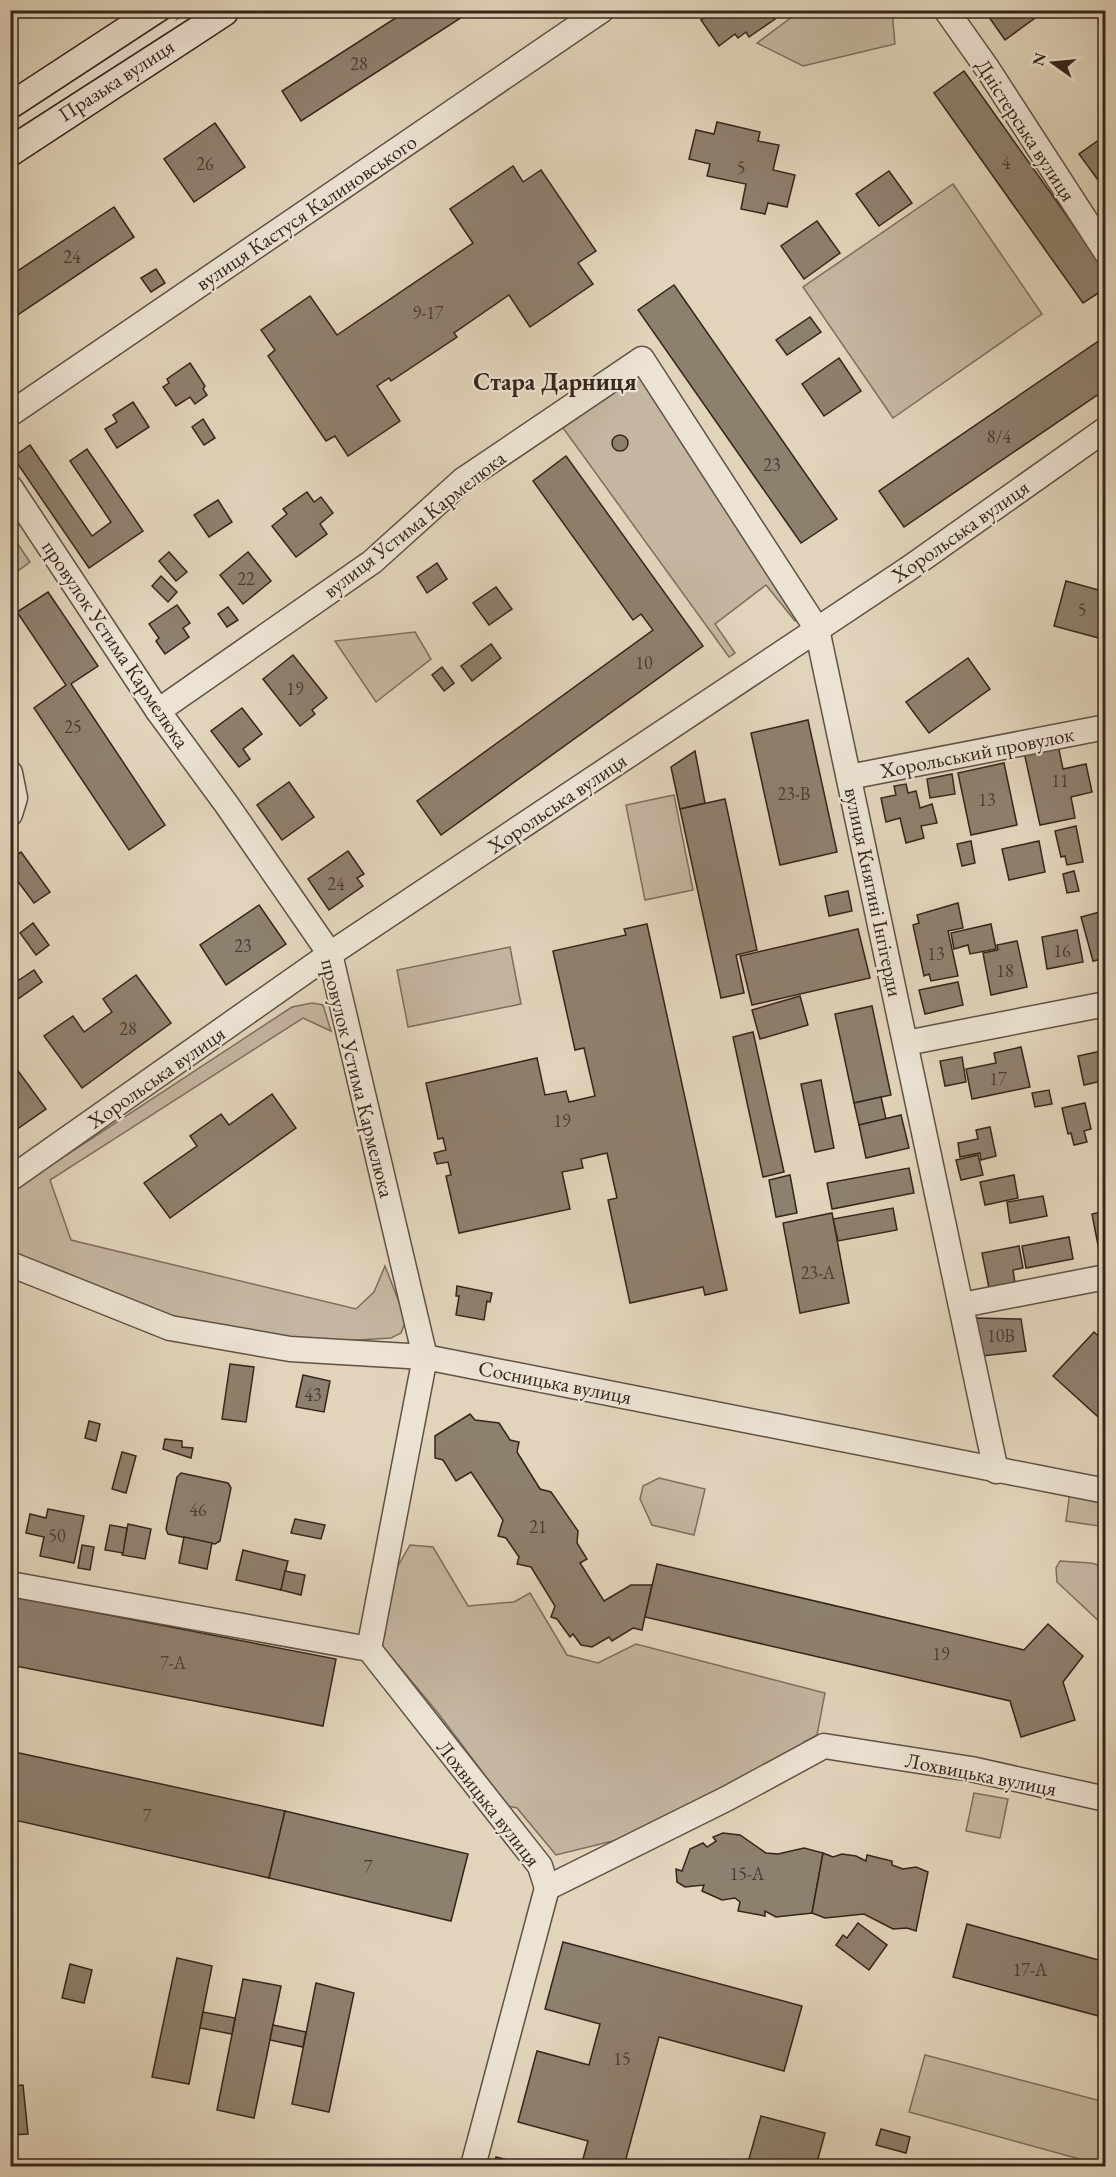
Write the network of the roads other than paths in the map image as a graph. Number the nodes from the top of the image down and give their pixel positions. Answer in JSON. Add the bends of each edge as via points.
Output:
{"nodes":[{"id":1,"x":163,"y":10,"type":"edge"},
{"id":2,"x":222,"y":10,"type":"edge"},
{"id":3,"x":602,"y":10,"type":"edge"},
{"id":4,"x":945,"y":10,"type":"edge"},
{"id":5,"x":10,"y":110,"type":"edge"},
{"id":6,"x":10,"y":148,"type":"edge"},
{"id":7,"x":1106,"y":252,"type":"edge"},
{"id":8,"x":642,"y":359,"type":"joint"},
{"id":9,"x":10,"y":414,"type":"edge"},
{"id":10,"x":1106,"y":429,"type":"edge"},
{"id":11,"x":10,"y":487,"type":"edge"},
{"id":12,"x":817,"y":629,"type":"junction"},
{"id":13,"x":158,"y":711,"type":"junction"},
{"id":14,"x":1106,"y":727,"type":"edge"},
{"id":15,"x":10,"y":773,"type":"edge"},
{"id":16,"x":849,"y":777,"type":"junction"},
{"id":17,"x":10,"y":814,"type":"edge"},
{"id":18,"x":330,"y":954,"type":"junction"},
{"id":19,"x":1106,"y":1004,"type":"edge"},
{"id":20,"x":906,"y":1043,"type":"junction"},
{"id":21,"x":10,"y":1179,"type":"edge"},
{"id":22,"x":10,"y":1264,"type":"edge"},
{"id":23,"x":1106,"y":1277,"type":"edge"},
{"id":24,"x":962,"y":1305,"type":"junction"},
{"id":25,"x":425,"y":1357,"type":"junction"},
{"id":26,"x":996,"y":1471,"type":"junction"},
{"id":27,"x":1106,"y":1491,"type":"edge"},
{"id":28,"x":10,"y":1584,"type":"edge"},
{"id":29,"x":369,"y":1649,"type":"junction"},
{"id":30,"x":1106,"y":1799,"type":"edge"},
{"id":31,"x":547,"y":1888,"type":"junction"},
{"id":32,"x":472,"y":2166,"type":"edge"}],
"edges":[{"from":1,"to":5,"type":"street","name":"Празька вулиця"},
{"from":2,"to":6,"type":"street","name":"Празька вулиця"},
{"from":3,"to":9,"type":"street","name":"вулиця Кастуся Калиновського"},
{"from":4,"to":7,"type":"street","name":"Дністерська вулиця"},
{"from":8,"to":12,"type":"street","name":"вулиця Княгині Інгігерди"},
{"from":8,"to":13,"type":"street","name":"вулиця Устима Кармелюка","via":[[463,480],[372,562]]},
{"from":10,"to":12,"type":"street","name":"Хорольська вулиця"},
{"from":11,"to":13,"type":"street","name":"провулок Устима Кармелюка"},
{"from":12,"to":16,"type":"street","name":"вулиця Княгині Інгігерди"},
{"from":12,"to":18,"type":"street","name":"Хорольська вулиця"},
{"from":13,"to":18,"type":"street","name":"провулок Устима Кармелюка"},
{"from":14,"to":16,"type":"street","name":"Хорольський провулок"},
{"from":15,"to":17,"type":"street","via":[[15,798]]},
{"from":16,"to":20,"type":"street","name":"вулиця Княгині Інгігерди"},
{"from":18,"to":21,"type":"street","name":"Хорольська вулиця"},
{"from":18,"to":25,"type":"street","name":"провулок Устима Кармелюка"},
{"from":19,"to":20,"type":"street"},
{"from":20,"to":24,"type":"street","name":"вулиця Княгині Інгігерди"},
{"from":22,"to":25,"type":"street","name":"Сосницька вулиця","via":[[170,1328],[290,1349]]},
{"from":23,"to":24,"type":"street"},
{"from":24,"to":26,"type":"street","name":"вулиця Княгині Інгігерди"},
{"from":25,"to":26,"type":"street","name":"Сосницька вулиця"},
{"from":25,"to":29,"type":"street","name":"провулок Устима Кармелюка"},
{"from":26,"to":27,"type":"street","name":"Сосницька вулиця"},
{"from":28,"to":29,"type":"street"},
{"from":29,"to":31,"type":"street","name":"Лохвицька вулиця","via":[[540,1866]]},
{"from":30,"to":31,"type":"street","name":"Лохвицька вулиця","via":[[971,1769],[824,1746]]},
{"from":31,"to":32,"type":"street"}]}
